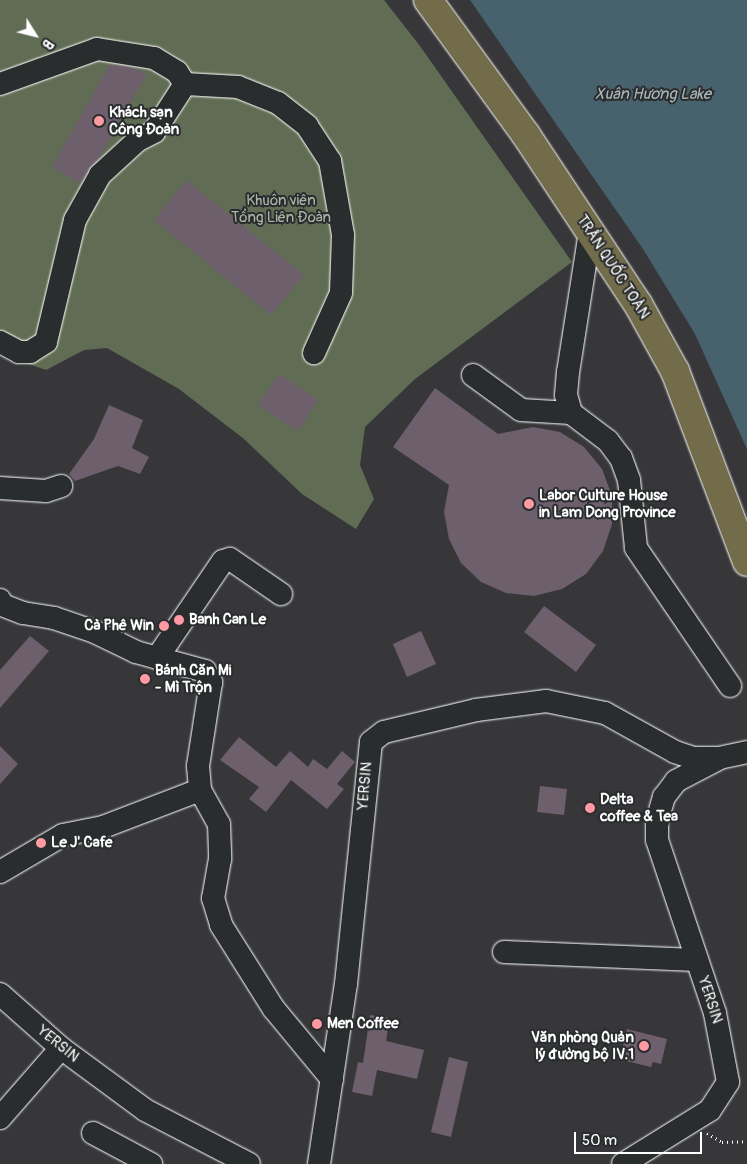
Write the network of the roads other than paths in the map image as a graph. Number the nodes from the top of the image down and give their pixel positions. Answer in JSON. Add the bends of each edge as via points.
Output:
{"nodes":[{"id":1,"x":428,"y":0,"type":"edge"},
{"id":2,"x":0,"y":84,"type":"edge"},
{"id":3,"x":185,"y":84,"type":"junction"},
{"id":4,"x":590,"y":232,"type":"junction"},
{"id":5,"x":0,"y":342,"type":"edge"},
{"id":6,"x":314,"y":353,"type":"dead end"},
{"id":7,"x":473,"y":375,"type":"dead end"},
{"id":8,"x":571,"y":413,"type":"junction"},
{"id":9,"x":61,"y":486,"type":"dead end"},
{"id":10,"x":0,"y":488,"type":"edge"},
{"id":11,"x":747,"y":562,"type":"edge"},
{"id":12,"x":281,"y":594,"type":"dead end"},
{"id":13,"x":1,"y":604,"type":"edge"},
{"id":14,"x":157,"y":658,"type":"junction"},
{"id":15,"x":730,"y":686,"type":"dead end"},
{"id":16,"x":747,"y":752,"type":"edge"},
{"id":17,"x":719,"y":758,"type":"junction"},
{"id":18,"x":200,"y":790,"type":"junction"},
{"id":19,"x":0,"y":872,"type":"edge"},
{"id":20,"x":504,"y":952,"type":"dead end"},
{"id":21,"x":697,"y":960,"type":"junction"},
{"id":22,"x":0,"y":994,"type":"edge"},
{"id":23,"x":61,"y":1048,"type":"junction"},
{"id":24,"x":332,"y":1079,"type":"junction"},
{"id":25,"x":0,"y":1118,"type":"edge"},
{"id":26,"x":93,"y":1133,"type":"dead end"},
{"id":27,"x":151,"y":1164,"type":"edge"},
{"id":28,"x":249,"y":1164,"type":"edge"},
{"id":29,"x":319,"y":1164,"type":"edge"},
{"id":30,"x":623,"y":1164,"type":"edge"}],
"edges":[{"from":1,"to":4,"type":"main road","name":"TRẦN QUỐC TOẢN","via":[[521,127]]},
{"from":2,"to":3,"type":"street","via":[[97,49],[154,58],[177,72]]},
{"from":3,"to":5,"type":"street","via":[[154,132],[138,140],[100,176],[75,220],[46,342],[30,352]]},
{"from":3,"to":6,"type":"street","via":[[238,87],[278,103],[308,126],[330,161],[343,235],[340,293]]},
{"from":4,"to":8,"type":"street","via":[[568,372],[566,395]]},
{"from":4,"to":11,"type":"main road","name":"TRẦN QUỐC TOẢN","via":[[638,304],[675,371]]},
{"from":7,"to":8,"type":"street","via":[[521,410]]},
{"from":8,"to":15,"type":"street","via":[[608,441],[621,458],[629,480],[636,548]]},
{"from":9,"to":10,"type":"street","via":[[46,491]]},
{"from":12,"to":14,"type":"street","via":[[230,560],[223,561]]},
{"from":13,"to":14,"type":"street","via":[[71,624]]},
{"from":14,"to":18,"type":"street","via":[[205,671],[211,682],[198,766]]},
{"from":16,"to":17,"type":"street","name":"YERSIN"},
{"from":17,"to":21,"type":"street","name":"YERSIN","via":[[676,781],[664,797],[657,821],[662,860]]},
{"from":17,"to":24,"type":"street","name":"YERSIN","via":[[694,758],[675,752],[597,711],[546,701],[524,701],[384,732],[371,742]]},
{"from":18,"to":19,"type":"street","via":[[103,827],[62,835]]},
{"from":18,"to":24,"type":"street","via":[[219,824],[220,852],[213,898],[221,925],[274,1009]]},
{"from":20,"to":21,"type":"street"},
{"from":21,"to":30,"type":"street","name":"YERSIN","via":[[724,1046],[728,1082],[710,1110]]},
{"from":22,"to":23,"type":"street","name":"YERSIN"},
{"from":23,"to":25,"type":"street"},
{"from":23,"to":28,"type":"street","name":"YERSIN","via":[[145,1110]]},
{"from":24,"to":29,"type":"street","name":"YERSIN"},
{"from":26,"to":27,"type":"street"}]}
